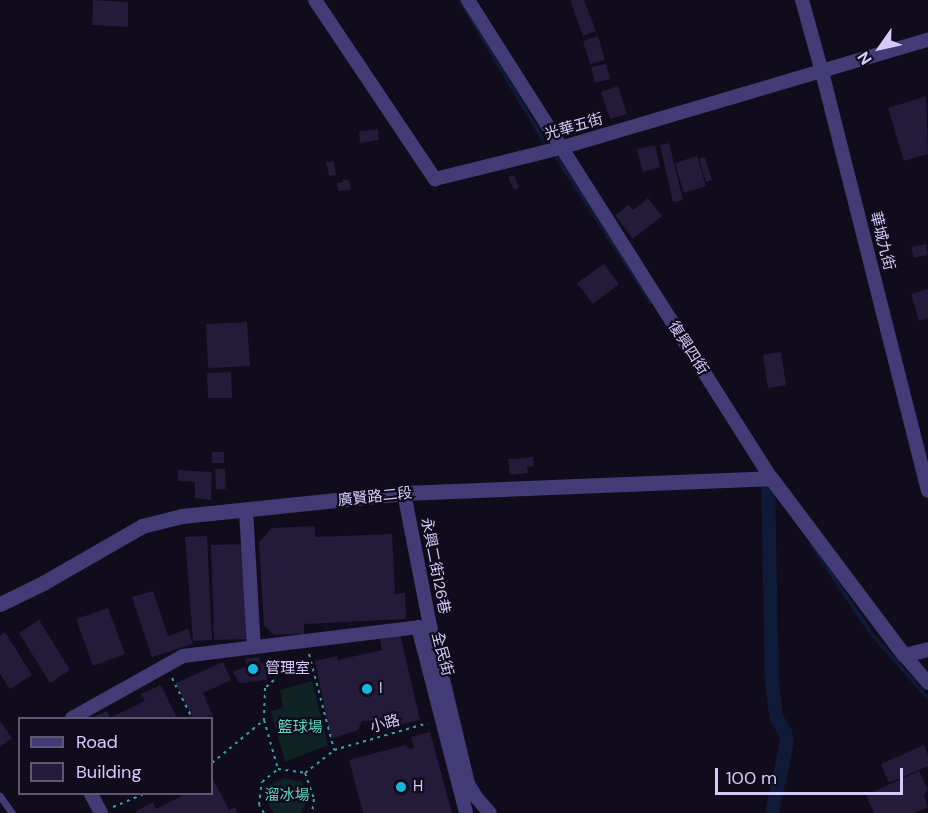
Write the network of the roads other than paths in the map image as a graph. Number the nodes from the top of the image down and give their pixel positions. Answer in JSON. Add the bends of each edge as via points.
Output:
{"nodes":[{"id":1,"x":315,"y":0,"type":"edge"},
{"id":2,"x":468,"y":0,"type":"edge"},
{"id":3,"x":802,"y":0,"type":"edge"},
{"id":4,"x":928,"y":39,"type":"edge"},
{"id":5,"x":822,"y":72,"type":"junction"},
{"id":6,"x":560,"y":148,"type":"junction"},
{"id":7,"x":771,"y":478,"type":"junction"},
{"id":8,"x":928,"y":491,"type":"edge"},
{"id":9,"x":404,"y":493,"type":"junction"},
{"id":10,"x":246,"y":510,"type":"junction"},
{"id":11,"x":0,"y":604,"type":"edge"},
{"id":12,"x":261,"y":646,"type":"junction"},
{"id":13,"x":928,"y":649,"type":"edge"},
{"id":14,"x":903,"y":655,"type":"junction"},
{"id":15,"x":928,"y":683,"type":"edge"},
{"id":16,"x":74,"y":717,"type":"edge"},
{"id":17,"x":92,"y":795,"type":"edge"},
{"id":18,"x":0,"y":796,"type":"edge"},
{"id":19,"x":12,"y":813,"type":"edge"},
{"id":20,"x":101,"y":813,"type":"edge"},
{"id":21,"x":466,"y":813,"type":"edge"},
{"id":22,"x":490,"y":813,"type":"edge"}],
"edges":[{"from":1,"to":6,"type":"street","name":"光華五街","via":[[435,179]]},
{"from":2,"to":6,"type":"street","name":"復興四街"},
{"from":3,"to":5,"type":"street","name":"華城九街"},
{"from":4,"to":5,"type":"street","name":"光華五街"},
{"from":5,"to":6,"type":"street","name":"光華五街"},
{"from":5,"to":8,"type":"street","name":"華城九街"},
{"from":6,"to":7,"type":"street","name":"復興四街"},
{"from":7,"to":9,"type":"street","name":"廣賢路二段"},
{"from":7,"to":14,"type":"street","name":"復興四街"},
{"from":9,"to":10,"type":"street","name":"廣賢路二段"},
{"from":9,"to":22,"type":"street","name":"永興二街126巷","via":[[429,621],[468,784]]},
{"from":10,"to":11,"type":"street","name":"廣賢路二段","via":[[182,516],[142,525]]},
{"from":10,"to":12,"type":"street"},
{"from":12,"to":16,"type":"street","name":"全民街","via":[[183,656]]},
{"from":12,"to":21,"type":"street","name":"全民街","via":[[418,627]]},
{"from":13,"to":14,"type":"street"},
{"from":14,"to":15,"type":"street","name":"復興四街"},
{"from":17,"to":20,"type":"street"},
{"from":18,"to":19,"type":"lane"}]}
